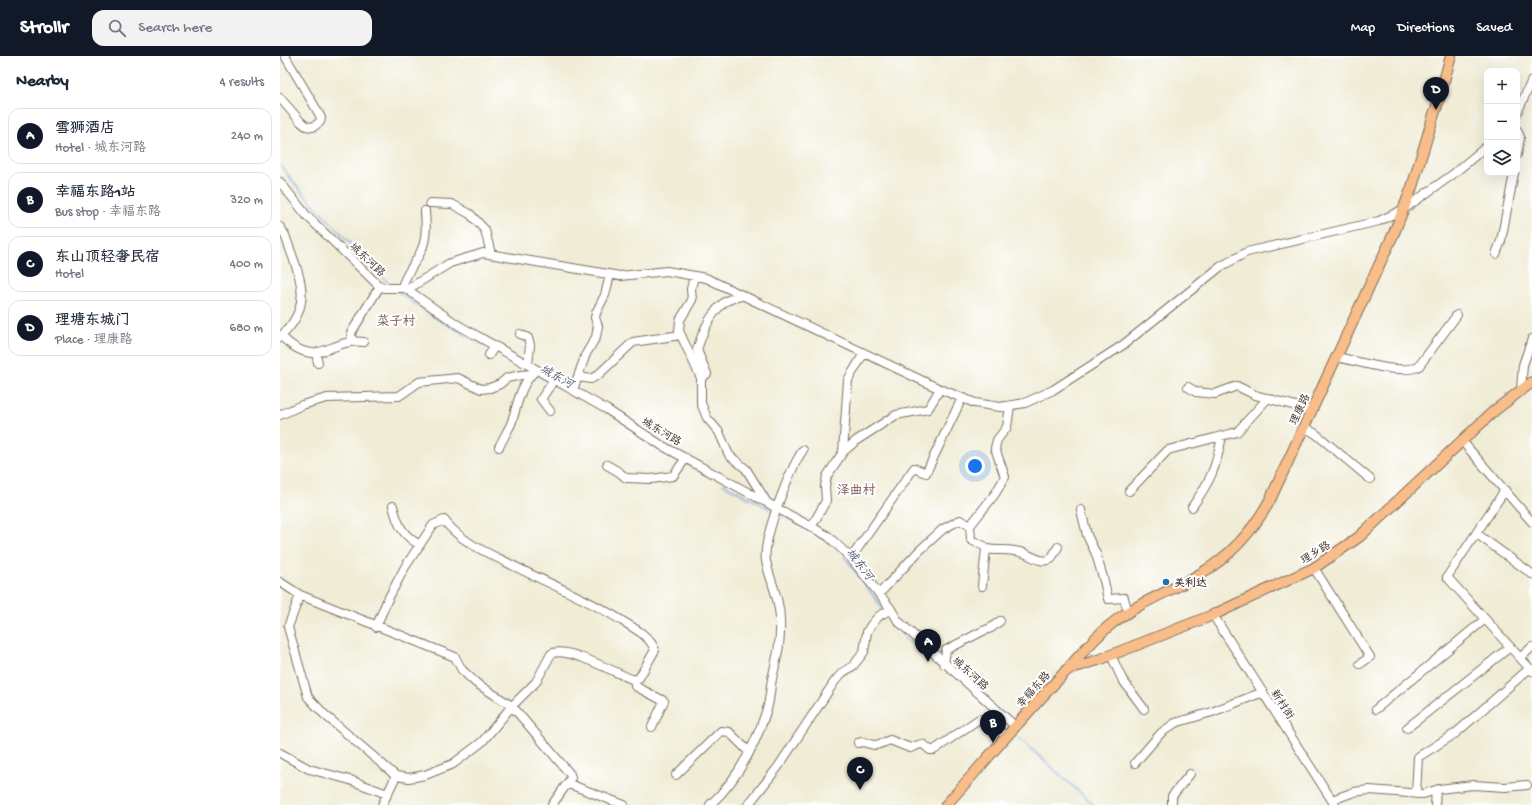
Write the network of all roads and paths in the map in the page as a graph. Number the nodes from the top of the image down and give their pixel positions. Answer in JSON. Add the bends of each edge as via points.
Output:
{"nodes":[{"id":1,"x":285,"y":56,"type":"edge"},
{"id":2,"x":1451,"y":56,"type":"edge"},
{"id":3,"x":1532,"y":80,"type":"edge"},
{"id":4,"x":280,"y":98,"type":"edge"},
{"id":5,"x":1520,"y":106,"type":"edge"},
{"id":6,"x":1484,"y":148,"type":"edge"},
{"id":7,"x":1513,"y":176,"type":"edge"},
{"id":8,"x":280,"y":182,"type":"edge"},
{"id":9,"x":430,"y":203,"type":"dead end"},
{"id":10,"x":1404,"y":209,"type":"junction"},
{"id":11,"x":424,"y":211,"type":"dead end"},
{"id":12,"x":280,"y":227,"type":"edge"},
{"id":13,"x":491,"y":254,"type":"junction"},
{"id":14,"x":1496,"y":254,"type":"dead end"},
{"id":15,"x":610,"y":275,"type":"junction"},
{"id":16,"x":694,"y":276,"type":"junction"},
{"id":17,"x":380,"y":286,"type":"junction"},
{"id":18,"x":405,"y":288,"type":"junction"},
{"id":19,"x":741,"y":296,"type":"junction"},
{"id":20,"x":1457,"y":315,"type":"dead end"},
{"id":21,"x":520,"y":334,"type":"dead end"},
{"id":22,"x":681,"y":335,"type":"junction"},
{"id":23,"x":281,"y":337,"type":"edge"},
{"id":24,"x":1532,"y":339,"type":"edge"},
{"id":25,"x":352,"y":342,"type":"junction"},
{"id":26,"x":364,"y":342,"type":"dead end"},
{"id":27,"x":495,"y":346,"type":"junction"},
{"id":28,"x":316,"y":353,"type":"junction"},
{"id":29,"x":864,"y":353,"type":"junction"},
{"id":30,"x":490,"y":355,"type":"dead end"},
{"id":31,"x":1337,"y":357,"type":"junction"},
{"id":32,"x":318,"y":363,"type":"dead end"},
{"id":33,"x":528,"y":365,"type":"junction"},
{"id":34,"x":534,"y":372,"type":"junction"},
{"id":35,"x":579,"y":377,"type":"junction"},
{"id":36,"x":701,"y":378,"type":"junction"},
{"id":37,"x":1532,"y":382,"type":"edge"},
{"id":38,"x":552,"y":383,"type":"junction"},
{"id":39,"x":1188,"y":387,"type":"dead end"},
{"id":40,"x":940,"y":389,"type":"junction"},
{"id":41,"x":1521,"y":389,"type":"junction"},
{"id":42,"x":572,"y":390,"type":"junction"},
{"id":43,"x":962,"y":398,"type":"junction"},
{"id":44,"x":1268,"y":398,"type":"junction"},
{"id":45,"x":1010,"y":406,"type":"junction"},
{"id":46,"x":1311,"y":410,"type":"junction"},
{"id":47,"x":550,"y":411,"type":"dead end"},
{"id":48,"x":280,"y":415,"type":"edge"},
{"id":49,"x":1304,"y":427,"type":"junction"},
{"id":50,"x":1222,"y":436,"type":"junction"},
{"id":51,"x":1462,"y":441,"type":"junction"},
{"id":52,"x":499,"y":447,"type":"dead end"},
{"id":53,"x":803,"y":450,"type":"dead end"},
{"id":54,"x":843,"y":452,"type":"junction"},
{"id":55,"x":684,"y":461,"type":"junction"},
{"id":56,"x":607,"y":465,"type":"dead end"},
{"id":57,"x":1370,"y":479,"type":"dead end"},
{"id":58,"x":1505,"y":490,"type":"junction"},
{"id":59,"x":1129,"y":491,"type":"dead end"},
{"id":60,"x":766,"y":501,"type":"junction"},
{"id":61,"x":393,"y":506,"type":"dead end"},
{"id":62,"x":1192,"y":507,"type":"dead end"},
{"id":63,"x":1081,"y":510,"type":"dead end"},
{"id":64,"x":775,"y":511,"type":"junction"},
{"id":65,"x":1532,"y":522,"type":"edge"},
{"id":66,"x":812,"y":526,"type":"junction"},
{"id":67,"x":970,"y":526,"type":"junction"},
{"id":68,"x":1477,"y":534,"type":"junction"},
{"id":69,"x":420,"y":545,"type":"junction"},
{"id":70,"x":1058,"y":547,"type":"dead end"},
{"id":71,"x":986,"y":549,"type":"junction"},
{"id":72,"x":851,"y":558,"type":"junction"},
{"id":73,"x":1314,"y":568,"type":"junction"},
{"id":74,"x":1532,"y":574,"type":"edge"},
{"id":75,"x":280,"y":582,"type":"edge"},
{"id":76,"x":982,"y":586,"type":"dead end"},
{"id":77,"x":879,"y":594,"type":"junction"},
{"id":78,"x":300,"y":595,"type":"junction"},
{"id":79,"x":888,"y":611,"type":"junction"},
{"id":80,"x":1128,"y":612,"type":"junction"},
{"id":81,"x":1213,"y":615,"type":"junction"},
{"id":82,"x":1484,"y":620,"type":"junction"},
{"id":83,"x":1000,"y":621,"type":"dead end"},
{"id":84,"x":376,"y":626,"type":"junction"},
{"id":85,"x":1091,"y":643,"type":"junction"},
{"id":86,"x":1510,"y":647,"type":"junction"},
{"id":87,"x":1532,"y":647,"type":"edge"},
{"id":88,"x":1111,"y":655,"type":"junction"},
{"id":89,"x":1520,"y":658,"type":"junction"},
{"id":90,"x":1101,"y":659,"type":"junction"},
{"id":91,"x":944,"y":664,"type":"junction"},
{"id":92,"x":1360,"y":664,"type":"dead end"},
{"id":93,"x":1531,"y":669,"type":"edge"},
{"id":94,"x":1066,"y":670,"type":"junction"},
{"id":95,"x":636,"y":680,"type":"junction"},
{"id":96,"x":1263,"y":692,"type":"junction"},
{"id":97,"x":512,"y":706,"type":"junction"},
{"id":98,"x":1144,"y":709,"type":"dead end"},
{"id":99,"x":1376,"y":709,"type":"dead end"},
{"id":100,"x":1015,"y":726,"type":"junction"},
{"id":101,"x":652,"y":727,"type":"dead end"},
{"id":102,"x":1407,"y":728,"type":"dead end"},
{"id":103,"x":1006,"y":737,"type":"junction"},
{"id":104,"x":858,"y":743,"type":"dead end"},
{"id":105,"x":749,"y":752,"type":"junction"},
{"id":106,"x":280,"y":753,"type":"edge"},
{"id":107,"x":1135,"y":763,"type":"dead end"},
{"id":108,"x":1190,"y":774,"type":"dead end"},
{"id":109,"x":676,"y":775,"type":"dead end"},
{"id":110,"x":396,"y":776,"type":"junction"},
{"id":111,"x":569,"y":784,"type":"junction"},
{"id":112,"x":1527,"y":785,"type":"dead end"},
{"id":113,"x":1436,"y":790,"type":"junction"},
{"id":114,"x":387,"y":794,"type":"junction"},
{"id":115,"x":1416,"y":794,"type":"junction"},
{"id":116,"x":1334,"y":802,"type":"edge"},
{"id":117,"x":382,"y":805,"type":"edge"},
{"id":118,"x":552,"y":805,"type":"edge"},
{"id":119,"x":624,"y":805,"type":"edge"},
{"id":120,"x":710,"y":805,"type":"edge"},
{"id":121,"x":748,"y":805,"type":"edge"},
{"id":122,"x":946,"y":805,"type":"edge"},
{"id":123,"x":1172,"y":805,"type":"edge"},
{"id":124,"x":1435,"y":805,"type":"edge"}],
"edges":[{"from":1,"to":4,"type":"street","via":[[318,112],[320,122],[317,126],[306,126]]},
{"from":2,"to":10,"type":"main road","name":"理康路"},
{"from":3,"to":5,"type":"street"},
{"from":6,"to":10,"type":"street"},
{"from":7,"to":14,"type":"street","via":[[1501,241]]},
{"from":8,"to":17,"type":"street","name":"城东河路","via":[[307,216]]},
{"from":9,"to":13,"type":"street","via":[[452,204],[470,214],[485,230]]},
{"from":10,"to":31,"type":"main road","name":"理康路"},
{"from":10,"to":45,"type":"street","via":[[1379,222],[1247,252],[1234,258],[1104,358],[1040,397]]},
{"from":11,"to":18,"type":"street","via":[[425,239],[412,265]]},
{"from":12,"to":23,"type":"street","via":[[302,288],[302,299],[296,318]]},
{"from":13,"to":15,"type":"street"},
{"from":13,"to":18,"type":"street","via":[[477,254],[450,263]]},
{"from":15,"to":16,"type":"street","via":[[631,276],[667,271]]},
{"from":15,"to":35,"type":"street","via":[[595,318],[598,326],[596,337],[586,354]]},
{"from":16,"to":19,"type":"street","via":[[723,284]]},
{"from":16,"to":22,"type":"street","via":[[692,300],[680,320]]},
{"from":17,"to":18,"type":"street","name":"城东河路"},
{"from":17,"to":25,"type":"street","via":[[351,333]]},
{"from":18,"to":27,"type":"street","name":"城东河路","via":[[426,309]]},
{"from":19,"to":29,"type":"street"},
{"from":19,"to":36,"type":"street","via":[[726,301],[707,326],[697,350],[707,374]]},
{"from":20,"to":31,"type":"street","via":[[1419,366],[1414,369],[1402,370]]},
{"from":21,"to":33,"type":"street","via":[[528,338],[530,344]]},
{"from":22,"to":35,"type":"street","via":[[633,342],[598,375],[591,379]]},
{"from":22,"to":36,"type":"street"},
{"from":23,"to":28,"type":"street","via":[[293,348]]},
{"from":24,"to":41,"type":"street","via":[[1523,365]]},
{"from":25,"to":26,"type":"street"},
{"from":25,"to":28,"type":"street"},
{"from":27,"to":30,"type":"street"},
{"from":27,"to":33,"type":"street","name":"城东河路"},
{"from":28,"to":32,"type":"street"},
{"from":29,"to":40,"type":"street"},
{"from":29,"to":54,"type":"street","via":[[848,380]]},
{"from":31,"to":46,"type":"main road","name":"理康路"},
{"from":33,"to":34,"type":"street","name":"城东河路"},
{"from":34,"to":38,"type":"street","name":"城东河路"},
{"from":34,"to":48,"type":"street","via":[[507,378],[500,384],[481,389],[458,378],[419,382],[399,396],[327,398]]},
{"from":34,"to":52,"type":"street","via":[[515,406],[511,422]]},
{"from":35,"to":42,"type":"street"},
{"from":36,"to":60,"type":"street","via":[[701,403],[707,418],[719,432],[728,455],[746,469]]},
{"from":37,"to":41,"type":"main road","name":"理乡路"},
{"from":38,"to":42,"type":"street","name":"城东河路"},
{"from":38,"to":47,"type":"street","via":[[541,399]]},
{"from":39,"to":44,"type":"street","via":[[1196,392],[1215,394],[1237,386]]},
{"from":40,"to":43,"type":"street"},
{"from":40,"to":54,"type":"street","via":[[928,408],[896,415]]},
{"from":41,"to":51,"type":"main road","name":"理乡路"},
{"from":42,"to":55,"type":"street","name":"城东河路"},
{"from":43,"to":45,"type":"street","via":[[982,405]]},
{"from":43,"to":72,"type":"street","via":[[926,473],[914,468]]},
{"from":44,"to":46,"type":"street"},
{"from":44,"to":50,"type":"street","via":[[1237,432]]},
{"from":45,"to":67,"type":"street","via":[[1007,426],[997,440],[995,448],[1005,477]]},
{"from":46,"to":49,"type":"main road","name":"理康路"},
{"from":49,"to":57,"type":"street"},
{"from":49,"to":80,"type":"main road","name":"理康路","via":[[1263,512],[1240,543],[1200,573]]},
{"from":50,"to":59,"type":"street","via":[[1168,450]]},
{"from":50,"to":62,"type":"street","via":[[1211,478]]},
{"from":51,"to":58,"type":"street"},
{"from":51,"to":73,"type":"main road","name":"理乡路","via":[[1368,529]]},
{"from":53,"to":64,"type":"street","via":[[795,462]]},
{"from":54,"to":66,"type":"street","via":[[827,476],[826,501]]},
{"from":55,"to":56,"type":"street","via":[[672,476],[651,479],[626,478]]},
{"from":55,"to":60,"type":"street","name":"城东河路"},
{"from":58,"to":65,"type":"street"},
{"from":58,"to":68,"type":"street"},
{"from":60,"to":64,"type":"street","name":"城东河路"},
{"from":61,"to":69,"type":"street","via":[[401,530]]},
{"from":63,"to":80,"type":"street","via":[[1108,599],[1124,598]]},
{"from":64,"to":66,"type":"street","name":"城东河路"},
{"from":64,"to":105,"type":"street","via":[[765,560],[779,607],[781,642],[767,708]]},
{"from":66,"to":72,"type":"street","name":"城东河路","via":[[837,542]]},
{"from":67,"to":71,"type":"street","via":[[971,540]]},
{"from":67,"to":77,"type":"street","via":[[960,520],[943,529],[900,569]]},
{"from":68,"to":74,"type":"street"},
{"from":68,"to":82,"type":"street","via":[[1447,577]]},
{"from":69,"to":84,"type":"street","via":[[393,588]]},
{"from":69,"to":95,"type":"street","via":[[433,525],[444,520],[459,535],[488,554],[620,619],[645,636],[655,650]]},
{"from":70,"to":71,"type":"street","via":[[1051,559],[1045,561],[1019,552]]},
{"from":71,"to":76,"type":"street"},
{"from":72,"to":77,"type":"street","name":"城东河路"},
{"from":73,"to":81,"type":"main road","name":"理乡路"},
{"from":73,"to":92,"type":"street","via":[[1370,657]]},
{"from":75,"to":78,"type":"street"},
{"from":77,"to":79,"type":"street","name":"城东河路"},
{"from":78,"to":84,"type":"street"},
{"from":78,"to":110,"type":"street","via":[[288,627],[308,697],[325,715]]},
{"from":79,"to":91,"type":"street","name":"城东河路"},
{"from":79,"to":121,"type":"street","via":[[868,629],[864,652],[853,666],[835,681],[778,767]]},
{"from":80,"to":85,"type":"main road","name":"理康路","via":[[1108,626]]},
{"from":81,"to":88,"type":"main road","name":"理乡路"},
{"from":81,"to":96,"type":"street","name":"新村街"},
{"from":82,"to":86,"type":"street"},
{"from":82,"to":99,"type":"street"},
{"from":83,"to":91,"type":"street","via":[[946,650]]},
{"from":84,"to":97,"type":"street","via":[[451,655],[476,683]]},
{"from":85,"to":90,"type":"main road","via":[[1095,656]]},
{"from":85,"to":94,"type":"main road","name":"幸福东路"},
{"from":86,"to":89,"type":"street"},
{"from":86,"to":102,"type":"street"},
{"from":87,"to":89,"type":"street"},
{"from":88,"to":90,"type":"main road","name":"理乡路"},
{"from":88,"to":98,"type":"street","via":[[1122,679]]},
{"from":89,"to":93,"type":"street"},
{"from":90,"to":94,"type":"main road","name":"理乡路"},
{"from":91,"to":100,"type":"street","name":"城东河路"},
{"from":93,"to":115,"type":"street","via":[[1456,733],[1418,757]]},
{"from":94,"to":100,"type":"main road","name":"幸福东路"},
{"from":95,"to":97,"type":"street","via":[[557,651],[551,654],[536,682]]},
{"from":95,"to":101,"type":"street","via":[[636,686],[664,701]]},
{"from":96,"to":107,"type":"street","via":[[1175,723],[1161,733]]},
{"from":96,"to":116,"type":"street","name":"新村街"},
{"from":97,"to":110,"type":"street","via":[[482,742],[453,764],[424,775],[409,778]]},
{"from":97,"to":111,"type":"street","via":[[570,774]]},
{"from":100,"to":103,"type":"main road","name":"幸福东路"},
{"from":103,"to":104,"type":"street","via":[[995,726],[979,719],[934,750],[930,750],[924,744],[910,748],[890,740],[878,745]]},
{"from":103,"to":122,"type":"main road","name":"幸福东路"},
{"from":105,"to":109,"type":"street","via":[[729,732],[721,730]]},
{"from":105,"to":120,"type":"street"},
{"from":106,"to":114,"type":"street","via":[[309,769],[350,780]]},
{"from":108,"to":123,"type":"street","via":[[1172,796]]},
{"from":110,"to":114,"type":"street"},
{"from":111,"to":118,"type":"street"},
{"from":111,"to":119,"type":"street"},
{"from":112,"to":113,"type":"street","via":[[1473,785]]},
{"from":113,"to":115,"type":"street"},
{"from":113,"to":124,"type":"street"},
{"from":114,"to":117,"type":"street"},
{"from":115,"to":116,"type":"street","via":[[1369,790],[1354,792]]}]}
